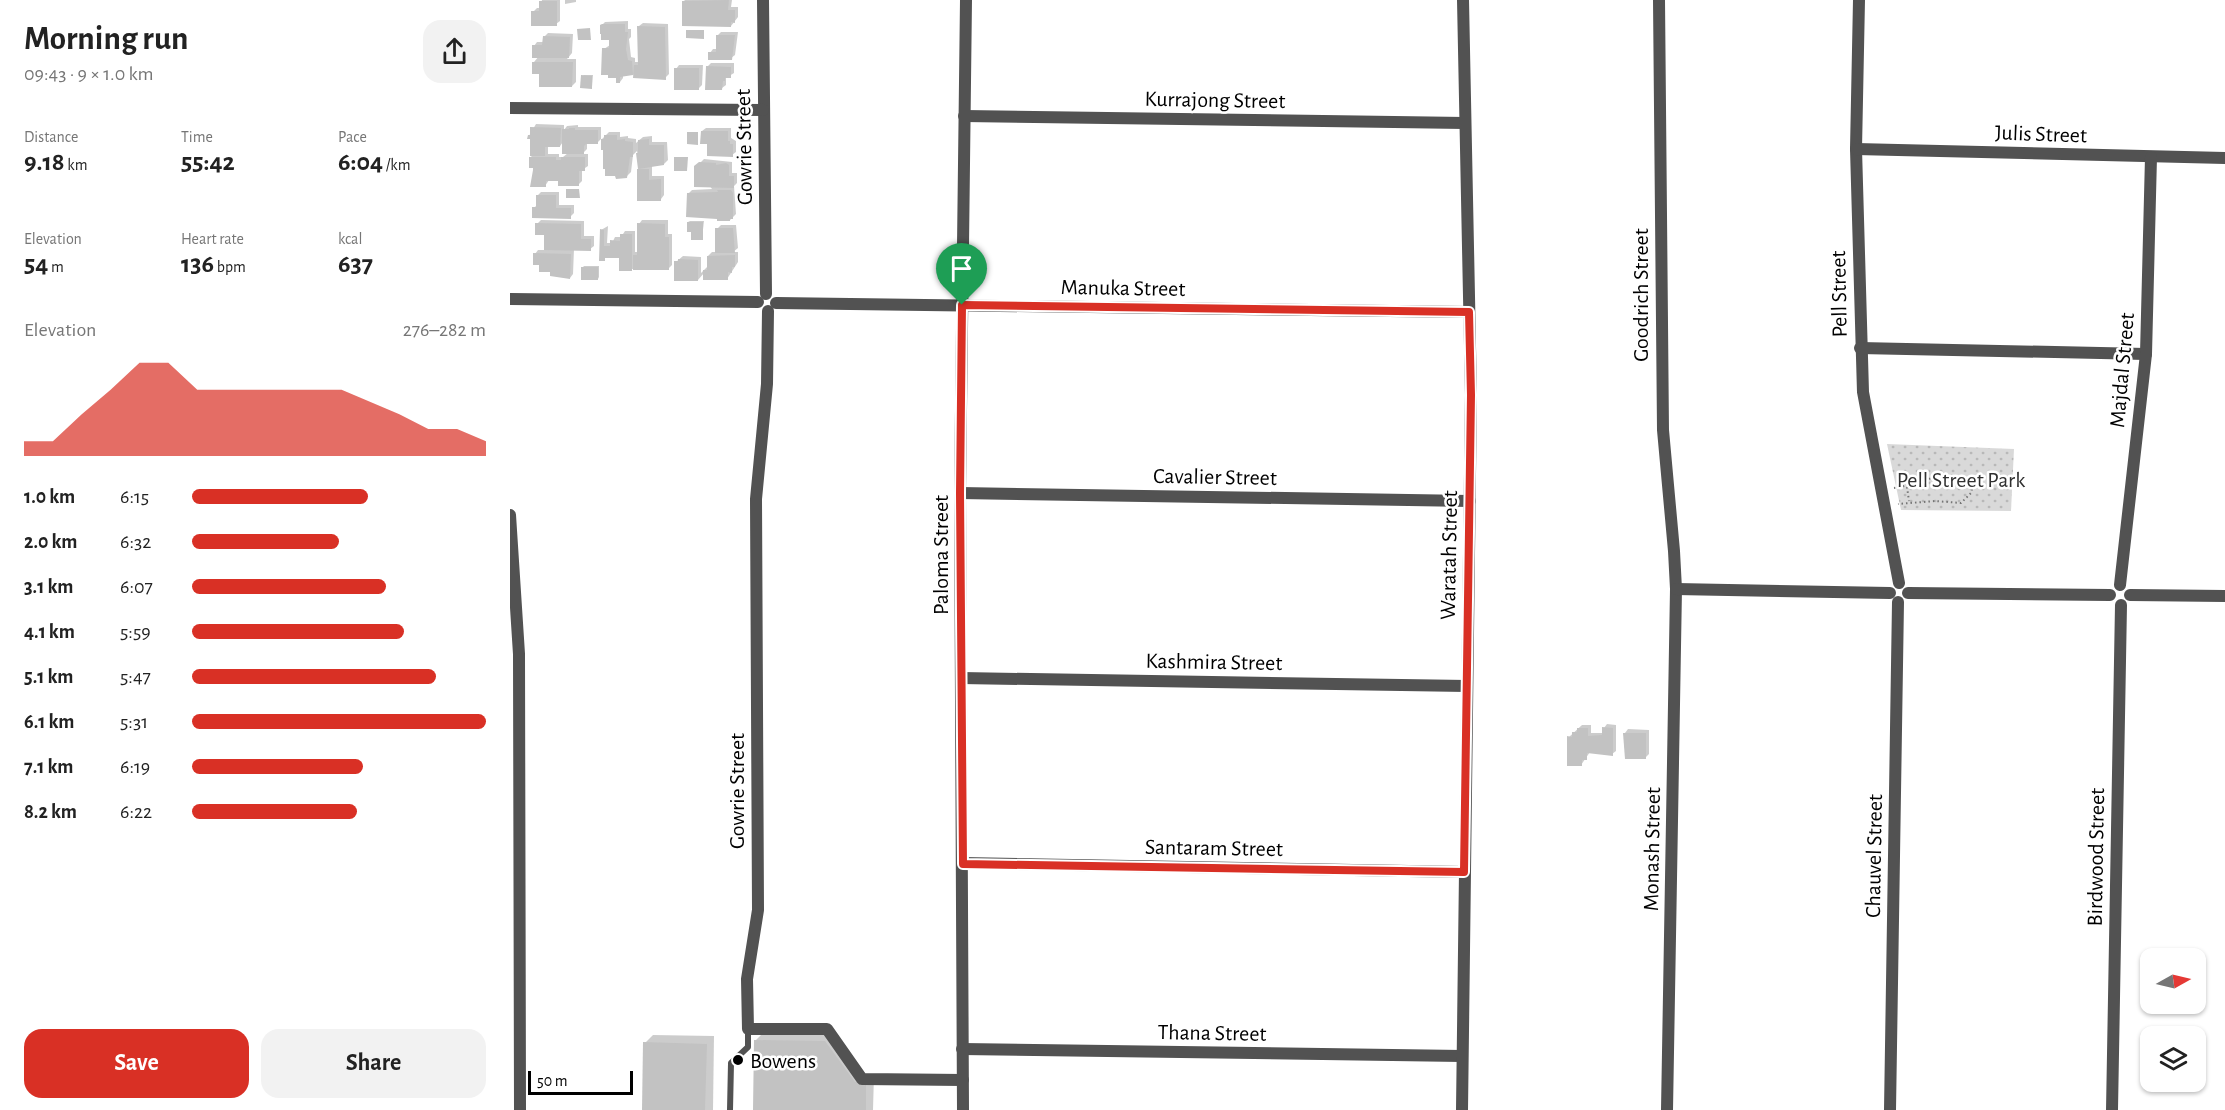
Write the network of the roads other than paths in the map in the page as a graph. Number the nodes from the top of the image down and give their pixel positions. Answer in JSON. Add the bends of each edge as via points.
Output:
{"nodes":[{"id":1,"x":763,"y":0,"type":"edge"},
{"id":2,"x":966,"y":0,"type":"edge"},
{"id":3,"x":1463,"y":0,"type":"edge"},
{"id":4,"x":1659,"y":0,"type":"edge"},
{"id":5,"x":1859,"y":0,"type":"edge"},
{"id":6,"x":510,"y":108,"type":"edge"},
{"id":7,"x":763,"y":110,"type":"junction"},
{"id":8,"x":964,"y":116,"type":"junction"},
{"id":9,"x":1465,"y":123,"type":"junction"},
{"id":10,"x":1856,"y":149,"type":"junction"},
{"id":11,"x":2151,"y":157,"type":"junction"},
{"id":12,"x":2225,"y":158,"type":"edge"},
{"id":13,"x":762,"y":298,"type":"junction"},
{"id":14,"x":510,"y":299,"type":"edge"},
{"id":15,"x":962,"y":305,"type":"junction"},
{"id":16,"x":772,"y":307,"type":"junction"},
{"id":17,"x":1469,"y":312,"type":"junction"},
{"id":18,"x":1860,"y":348,"type":"junction"},
{"id":19,"x":2146,"y":354,"type":"junction"},
{"id":20,"x":960,"y":493,"type":"junction"},
{"id":21,"x":1470,"y":501,"type":"junction"},
{"id":22,"x":510,"y":515,"type":"edge"},
{"id":23,"x":1899,"y":583,"type":"junction"},
{"id":24,"x":2120,"y":585,"type":"junction"},
{"id":25,"x":1676,"y":589,"type":"junction"},
{"id":26,"x":1908,"y":593,"type":"junction"},
{"id":27,"x":2110,"y":595,"type":"junction"},
{"id":28,"x":2130,"y":595,"type":"junction"},
{"id":29,"x":2225,"y":596,"type":"edge"},
{"id":30,"x":1894,"y":597,"type":"junction"},
{"id":31,"x":2121,"y":605,"type":"junction"},
{"id":32,"x":961,"y":678,"type":"junction"},
{"id":33,"x":1467,"y":686,"type":"junction"},
{"id":34,"x":963,"y":864,"type":"junction"},
{"id":35,"x":1464,"y":872,"type":"junction"},
{"id":36,"x":748,"y":1029,"type":"junction"},
{"id":37,"x":963,"y":1049,"type":"junction"},
{"id":38,"x":1462,"y":1056,"type":"junction"},
{"id":39,"x":963,"y":1080,"type":"junction"},
{"id":40,"x":520,"y":1110,"type":"edge"},
{"id":41,"x":730,"y":1110,"type":"edge"},
{"id":42,"x":963,"y":1110,"type":"edge"},
{"id":43,"x":1462,"y":1110,"type":"edge"},
{"id":44,"x":1667,"y":1110,"type":"edge"},
{"id":45,"x":1890,"y":1110,"type":"edge"},
{"id":46,"x":2112,"y":1110,"type":"edge"}],
"edges":[{"from":1,"to":7,"type":"street","name":"Gowrie Street"},
{"from":2,"to":8,"type":"street","name":"Paloma Street"},
{"from":3,"to":9,"type":"street","name":"Waratah Street"},
{"from":4,"to":25,"type":"street","name":"Goodrich Street","via":[[1662,430]]},
{"from":5,"to":10,"type":"street","name":"Pell Street"},
{"from":6,"to":7,"type":"street"},
{"from":7,"to":13,"type":"street","name":"Gowrie Street"},
{"from":8,"to":9,"type":"street","name":"Kurrajong Street"},
{"from":8,"to":15,"type":"street","name":"Paloma Street"},
{"from":9,"to":17,"type":"street","name":"Waratah Street"},
{"from":10,"to":11,"type":"street","name":"Julis Street"},
{"from":10,"to":18,"type":"street","name":"Pell Street"},
{"from":11,"to":12,"type":"street","name":"Julis Street"},
{"from":11,"to":19,"type":"street","name":"Majdal Street"},
{"from":13,"to":14,"type":"street"},
{"from":13,"to":16,"type":"street","via":[[773,296]]},
{"from":15,"to":16,"type":"street","name":"Manuka Street"},
{"from":15,"to":17,"type":"street","name":"Manuka Street"},
{"from":15,"to":20,"type":"street","name":"Paloma Street"},
{"from":16,"to":36,"type":"street","name":"Gowrie Street","via":[[756,499],[758,910],[747,979]]},
{"from":17,"to":21,"type":"street","name":"Waratah Street"},
{"from":18,"to":19,"type":"street"},
{"from":18,"to":23,"type":"street","name":"Pell Street","via":[[1863,392]]},
{"from":19,"to":24,"type":"street","name":"Majdal Street"},
{"from":20,"to":21,"type":"street","name":"Cavalier Street"},
{"from":20,"to":32,"type":"street","name":"Paloma Street"},
{"from":21,"to":33,"type":"street","name":"Waratah Street"},
{"from":22,"to":40,"type":"street","via":[[519,654]]},
{"from":23,"to":26,"type":"street","via":[[1906,586]]},
{"from":23,"to":30,"type":"street","via":[[1892,587]]},
{"from":24,"to":27,"type":"street"},
{"from":24,"to":28,"type":"street"},
{"from":25,"to":30,"type":"street"},
{"from":25,"to":44,"type":"street","name":"Monash Street"},
{"from":26,"to":27,"type":"street"},
{"from":26,"to":30,"type":"street","via":[[1906,599]]},
{"from":27,"to":31,"type":"street"},
{"from":28,"to":29,"type":"street"},
{"from":28,"to":31,"type":"street"},
{"from":30,"to":45,"type":"street","name":"Chauvel Street"},
{"from":31,"to":46,"type":"street","name":"Birdwood Street"},
{"from":32,"to":33,"type":"street","name":"Kashmira Street"},
{"from":32,"to":34,"type":"street","name":"Paloma Street"},
{"from":33,"to":35,"type":"street","name":"Waratah Street"},
{"from":34,"to":35,"type":"street","name":"Santaram Street"},
{"from":34,"to":37,"type":"street","name":"Paloma Street"},
{"from":35,"to":38,"type":"street","name":"Waratah Street"},
{"from":36,"to":39,"type":"street","via":[[827,1029],[862,1079]]},
{"from":36,"to":41,"type":"lane","via":[[748,1047],[731,1063]]},
{"from":37,"to":38,"type":"street","name":"Thana Street"},
{"from":37,"to":39,"type":"street","name":"Paloma Street"},
{"from":38,"to":43,"type":"street","name":"Waratah Street"},
{"from":39,"to":42,"type":"street","name":"Paloma Street"}]}
